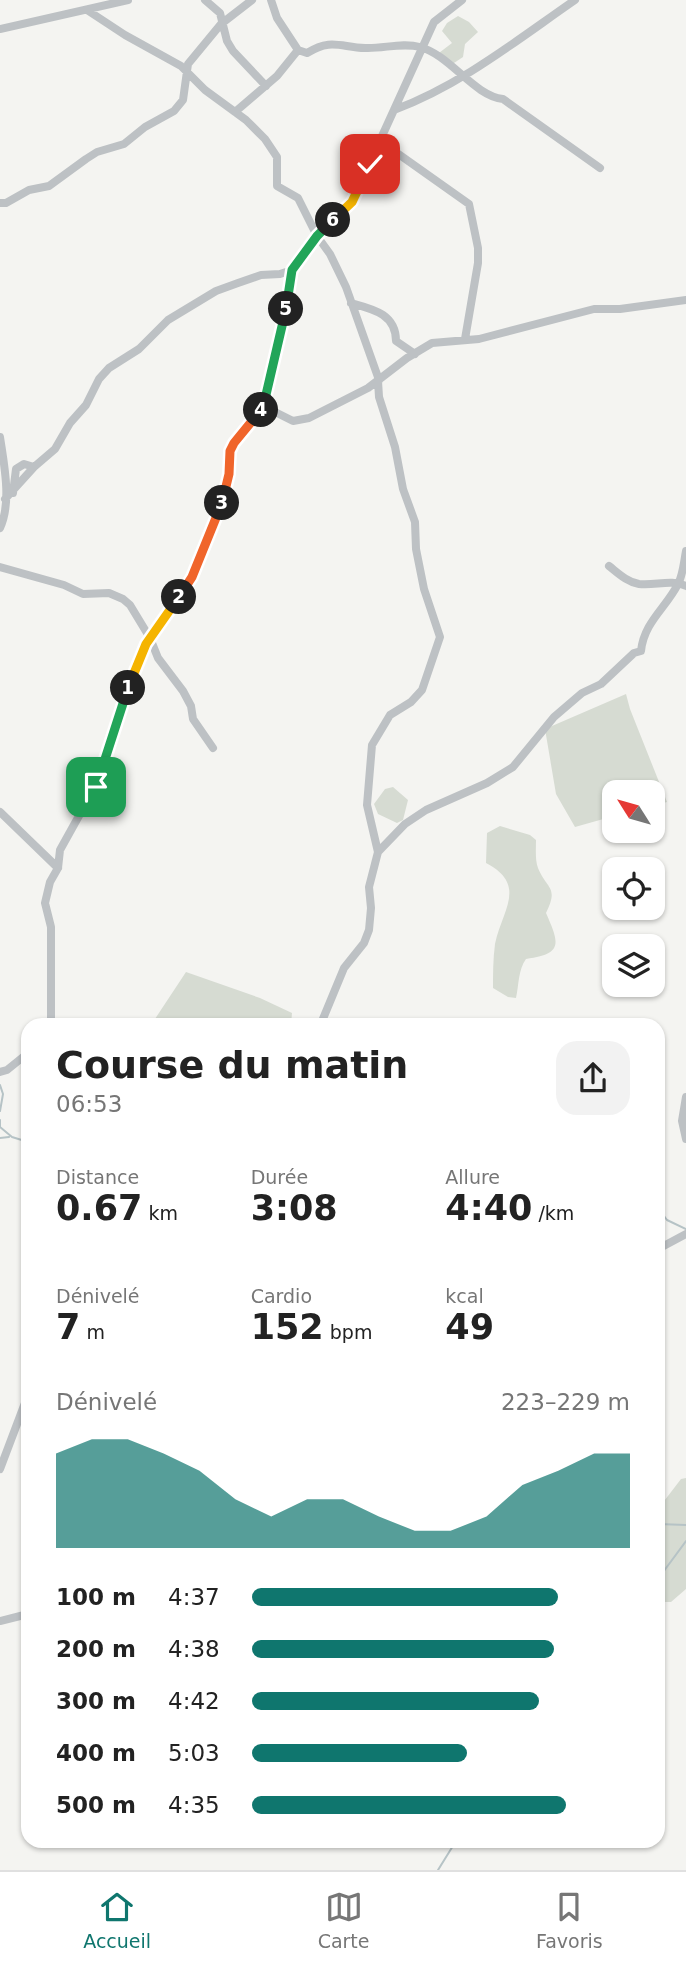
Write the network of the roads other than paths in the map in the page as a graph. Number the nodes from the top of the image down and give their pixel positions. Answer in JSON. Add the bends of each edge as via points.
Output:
{"nodes":[{"id":1,"x":128,"y":0,"type":"edge"},
{"id":2,"x":205,"y":0,"type":"edge"},
{"id":3,"x":252,"y":0,"type":"edge"},
{"id":4,"x":271,"y":0,"type":"edge"},
{"id":5,"x":463,"y":0,"type":"edge"},
{"id":6,"x":575,"y":0,"type":"edge"},
{"id":7,"x":87,"y":10,"type":"junction"},
{"id":8,"x":221,"y":24,"type":"junction"},
{"id":9,"x":0,"y":29,"type":"edge"},
{"id":10,"x":422,"y":47,"type":"junction"},
{"id":11,"x":298,"y":50,"type":"junction"},
{"id":12,"x":186,"y":72,"type":"junction"},
{"id":13,"x":464,"y":75,"type":"junction"},
{"id":14,"x":266,"y":86,"type":"junction"},
{"id":15,"x":394,"y":110,"type":"junction"},
{"id":16,"x":235,"y":112,"type":"junction"},
{"id":17,"x":380,"y":141,"type":"junction"},
{"id":18,"x":600,"y":169,"type":"dead end"},
{"id":19,"x":0,"y":203,"type":"edge"},
{"id":20,"x":317,"y":236,"type":"junction"},
{"id":21,"x":292,"y":270,"type":"junction"},
{"id":22,"x":686,"y":300,"type":"edge"},
{"id":23,"x":351,"y":303,"type":"junction"},
{"id":24,"x":465,"y":339,"type":"junction"},
{"id":25,"x":415,"y":354,"type":"junction"},
{"id":26,"x":379,"y":381,"type":"junction"},
{"id":27,"x":261,"y":411,"type":"junction"},
{"id":28,"x":0,"y":437,"type":"edge"},
{"id":29,"x":5,"y":499,"type":"junction"},
{"id":30,"x":2,"y":509,"type":"edge"},
{"id":31,"x":0,"y":528,"type":"edge"},
{"id":32,"x":686,"y":551,"type":"edge"},
{"id":33,"x":609,"y":566,"type":"dead end"},
{"id":34,"x":0,"y":567,"type":"edge"},
{"id":35,"x":682,"y":584,"type":"edge"},
{"id":36,"x":150,"y":638,"type":"junction"},
{"id":37,"x":213,"y":748,"type":"dead end"},
{"id":38,"x":0,"y":812,"type":"edge"},
{"id":39,"x":378,"y":852,"type":"junction"},
{"id":40,"x":58,"y":868,"type":"junction"},
{"id":41,"x":51,"y":1018,"type":"edge"},
{"id":42,"x":323,"y":1018,"type":"edge"},
{"id":43,"x":21,"y":1059,"type":"edge"},
{"id":44,"x":0,"y":1072,"type":"edge"},
{"id":45,"x":686,"y":1097,"type":"edge"},
{"id":46,"x":686,"y":1139,"type":"edge"},
{"id":47,"x":686,"y":1234,"type":"edge"},
{"id":48,"x":665,"y":1245,"type":"edge"},
{"id":49,"x":21,"y":1414,"type":"edge"},
{"id":50,"x":0,"y":1469,"type":"edge"},
{"id":51,"x":21,"y":1616,"type":"edge"},
{"id":52,"x":0,"y":1621,"type":"edge"}],
"edges":[{"from":1,"to":7,"type":"street"},
{"from":2,"to":8,"type":"street","via":[[220,13]]},
{"from":3,"to":8,"type":"street"},
{"from":4,"to":11,"type":"street"},
{"from":5,"to":10,"type":"street","via":[[434,22]]},
{"from":6,"to":13,"type":"street"},
{"from":7,"to":9,"type":"street"},
{"from":7,"to":12,"type":"street"},
{"from":8,"to":12,"type":"street"},
{"from":8,"to":14,"type":"street","via":[[233,51]]},
{"from":10,"to":11,"type":"street","via":[[364,48],[330,43],[307,53]]},
{"from":10,"to":13,"type":"street"},
{"from":10,"to":15,"type":"street"},
{"from":11,"to":14,"type":"street"},
{"from":12,"to":16,"type":"street"},
{"from":12,"to":19,"type":"street","via":[[183,100],[174,111],[124,144],[97,152],[49,186]]},
{"from":13,"to":15,"type":"street","via":[[428,97]]},
{"from":13,"to":18,"type":"street"},
{"from":14,"to":16,"type":"street"},
{"from":15,"to":17,"type":"street"},
{"from":16,"to":20,"type":"street","via":[[265,139],[277,158],[277,186],[298,198]]},
{"from":17,"to":20,"type":"street","via":[[352,202]]},
{"from":17,"to":24,"type":"street","via":[[469,204],[478,263]]},
{"from":20,"to":21,"type":"street"},
{"from":20,"to":23,"type":"street"},
{"from":21,"to":27,"type":"street"},
{"from":21,"to":29,"type":"street","via":[[227,287],[168,320],[139,349],[108,368],[55,449]]},
{"from":22,"to":24,"type":"street","via":[[594,309]]},
{"from":23,"to":25,"type":"street","via":[[385,315],[396,341]]},
{"from":23,"to":26,"type":"street"},
{"from":24,"to":25,"type":"street","via":[[432,343]]},
{"from":25,"to":26,"type":"street"},
{"from":26,"to":27,"type":"street","via":[[302,421]]},
{"from":26,"to":39,"type":"street","via":[[379,397],[415,522],[424,589],[440,637],[422,690],[390,715],[372,745],[367,805]]},
{"from":27,"to":36,"type":"street","via":[[230,451],[227,488],[192,577]]},
{"from":28,"to":29,"type":"street"},
{"from":29,"to":30,"type":"street"},
{"from":30,"to":31,"type":"street"},
{"from":32,"to":35,"type":"street"},
{"from":33,"to":35,"type":"street","via":[[639,584]]},
{"from":34,"to":36,"type":"street","via":[[83,594],[119,597],[130,605]]},
{"from":35,"to":39,"type":"street","via":[[653,618],[642,637],[641,650],[601,684],[572,699],[513,767],[426,810]]},
{"from":36,"to":37,"type":"street"},
{"from":36,"to":40,"type":"street","via":[[125,695],[96,787],[61,850]]},
{"from":38,"to":40,"type":"street"},
{"from":39,"to":42,"type":"street","via":[[369,887],[369,930],[344,968]]},
{"from":40,"to":41,"type":"street","via":[[45,903],[51,927]]},
{"from":43,"to":44,"type":"street"},
{"from":45,"to":46,"type":"street","via":[[681,1121]]},
{"from":47,"to":48,"type":"street"},
{"from":49,"to":50,"type":"street"},
{"from":51,"to":52,"type":"street"}]}
